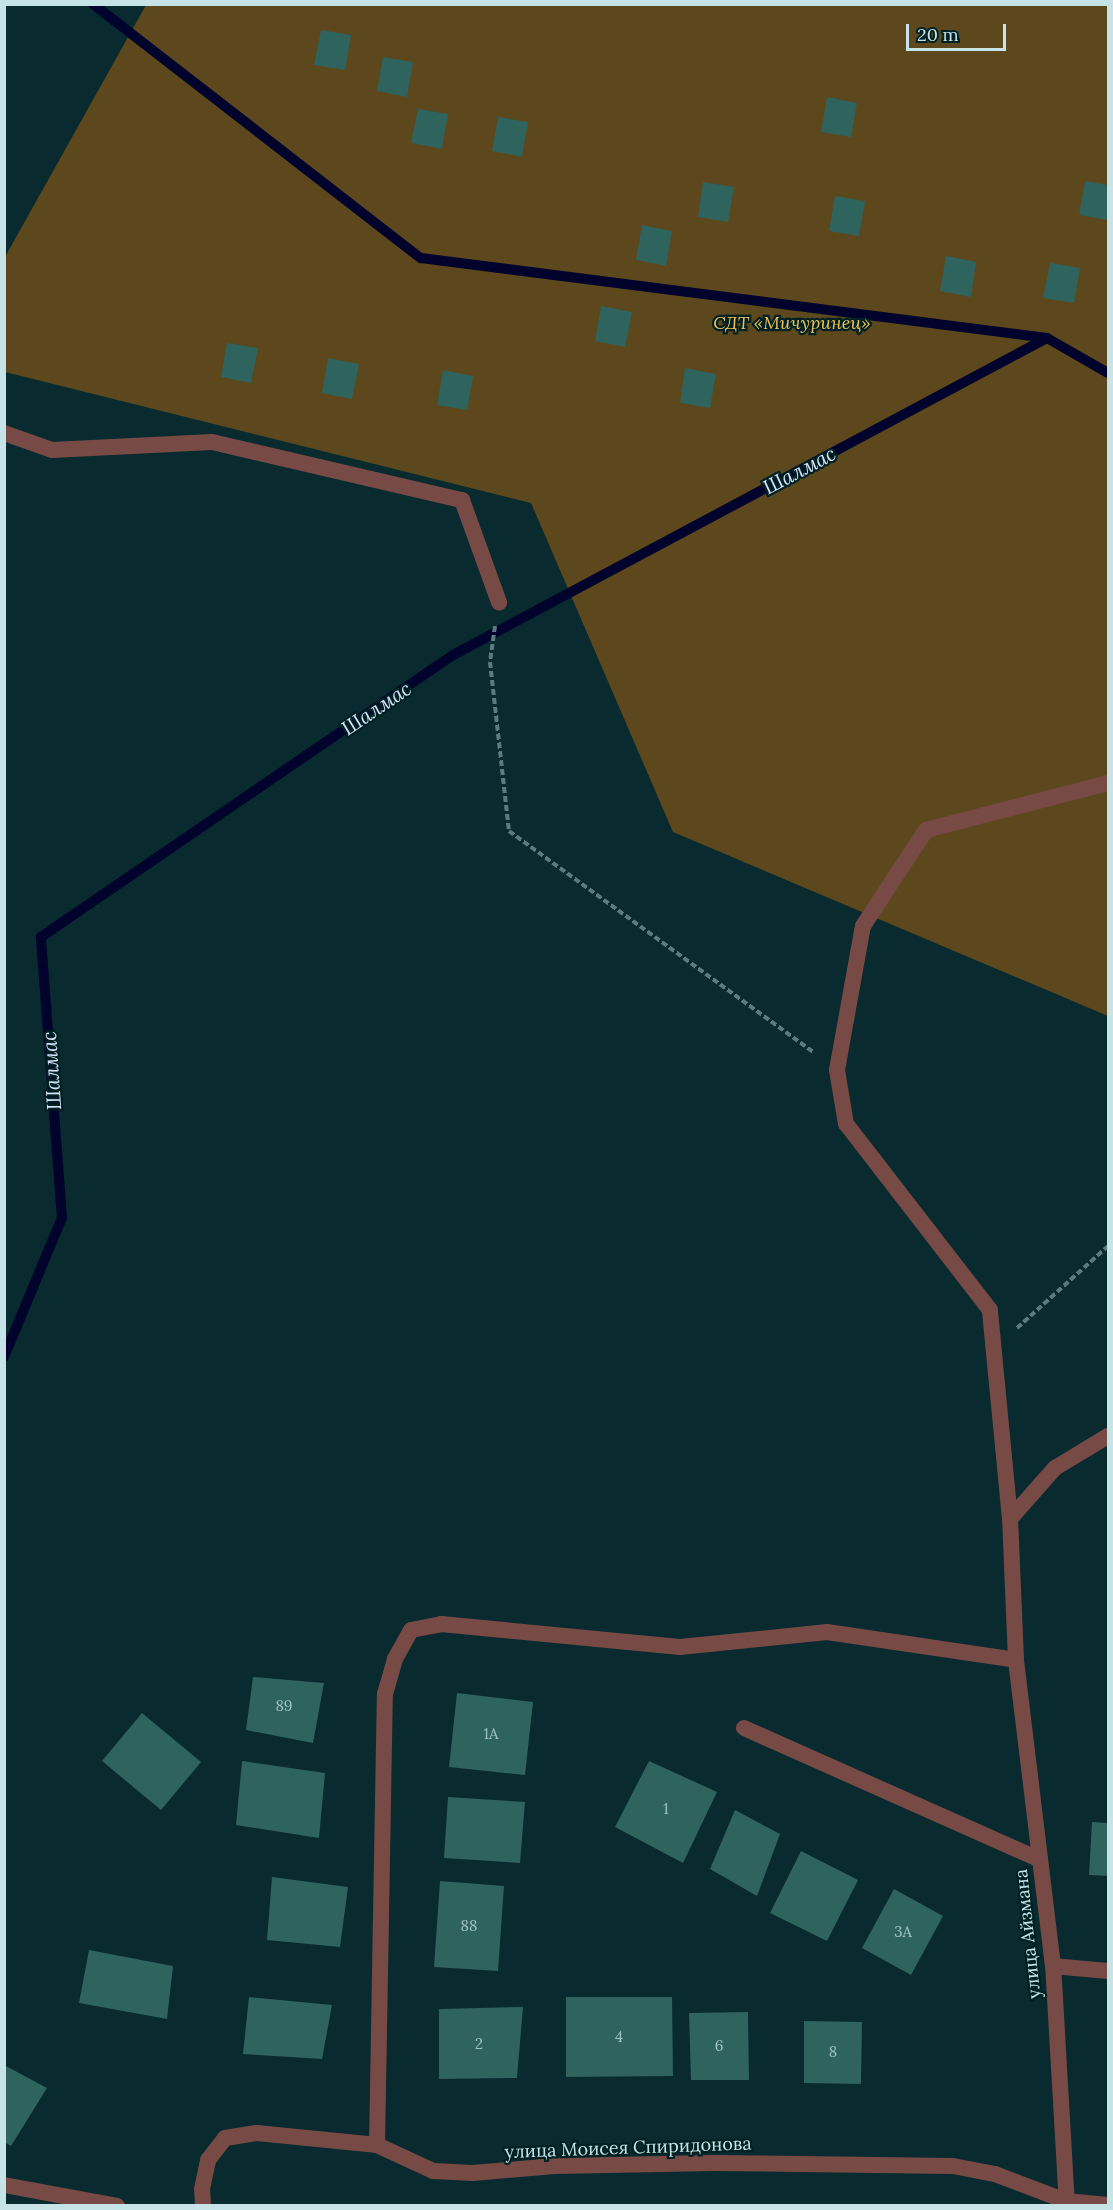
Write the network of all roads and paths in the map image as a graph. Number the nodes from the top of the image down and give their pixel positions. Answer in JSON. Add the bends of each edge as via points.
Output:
{"nodes":[{"id":1,"x":4,"y":433,"type":"edge"},
{"id":2,"x":499,"y":602,"type":"joint"},
{"id":3,"x":1108,"y":783,"type":"edge"},
{"id":4,"x":837,"y":1070,"type":"junction"},
{"id":5,"x":1108,"y":1246,"type":"edge"},
{"id":6,"x":994,"y":1348,"type":"junction"},
{"id":7,"x":1108,"y":1436,"type":"edge"},
{"id":8,"x":1010,"y":1519,"type":"junction"},
{"id":9,"x":1016,"y":1660,"type":"junction"},
{"id":10,"x":744,"y":1728,"type":"dead end"},
{"id":11,"x":1040,"y":1860,"type":"junction"},
{"id":12,"x":1053,"y":1966,"type":"junction"},
{"id":13,"x":1108,"y":1971,"type":"edge"},
{"id":14,"x":377,"y":2145,"type":"junction"},
{"id":15,"x":4,"y":2185,"type":"edge"},
{"id":16,"x":1067,"y":2203,"type":"edge"},
{"id":17,"x":117,"y":2205,"type":"edge"},
{"id":18,"x":203,"y":2205,"type":"edge"},
{"id":19,"x":1108,"y":2205,"type":"edge"}],
"edges":[{"from":1,"to":2,"type":"street","via":[[52,450],[212,442],[462,500]]},
{"from":2,"to":4,"type":"path","via":[[490,662],[509,831]]},
{"from":3,"to":4,"type":"street","name":"улица Айзмана","via":[[926,830],[863,926]]},
{"from":4,"to":6,"type":"street","name":"улица Айзмана","via":[[846,1124],[990,1310]]},
{"from":5,"to":6,"type":"path"},
{"from":6,"to":8,"type":"street","name":"улица Айзмана"},
{"from":7,"to":8,"type":"street","via":[[1055,1468]]},
{"from":8,"to":9,"type":"street","name":"улица Айзмана"},
{"from":9,"to":11,"type":"street","name":"улица Айзмана"},
{"from":9,"to":14,"type":"street","via":[[827,1632],[680,1647],[441,1624],[411,1630],[395,1659],[385,1694]]},
{"from":10,"to":11,"type":"street"},
{"from":11,"to":12,"type":"street","name":"улица Айзмана"},
{"from":12,"to":13,"type":"street"},
{"from":12,"to":16,"type":"street","name":"улица Айзмана"},
{"from":14,"to":16,"type":"street","name":"улица Моисея Спиридонова","via":[[433,2170],[473,2173],[555,2166],[715,2163],[953,2166],[995,2174]]},
{"from":14,"to":18,"type":"street","name":"улица Моисея Спиридонова","via":[[257,2133],[225,2138],[208,2160]]},
{"from":15,"to":17,"type":"street"},
{"from":16,"to":19,"type":"street","name":"улица Моисея Спиридонова"}]}
